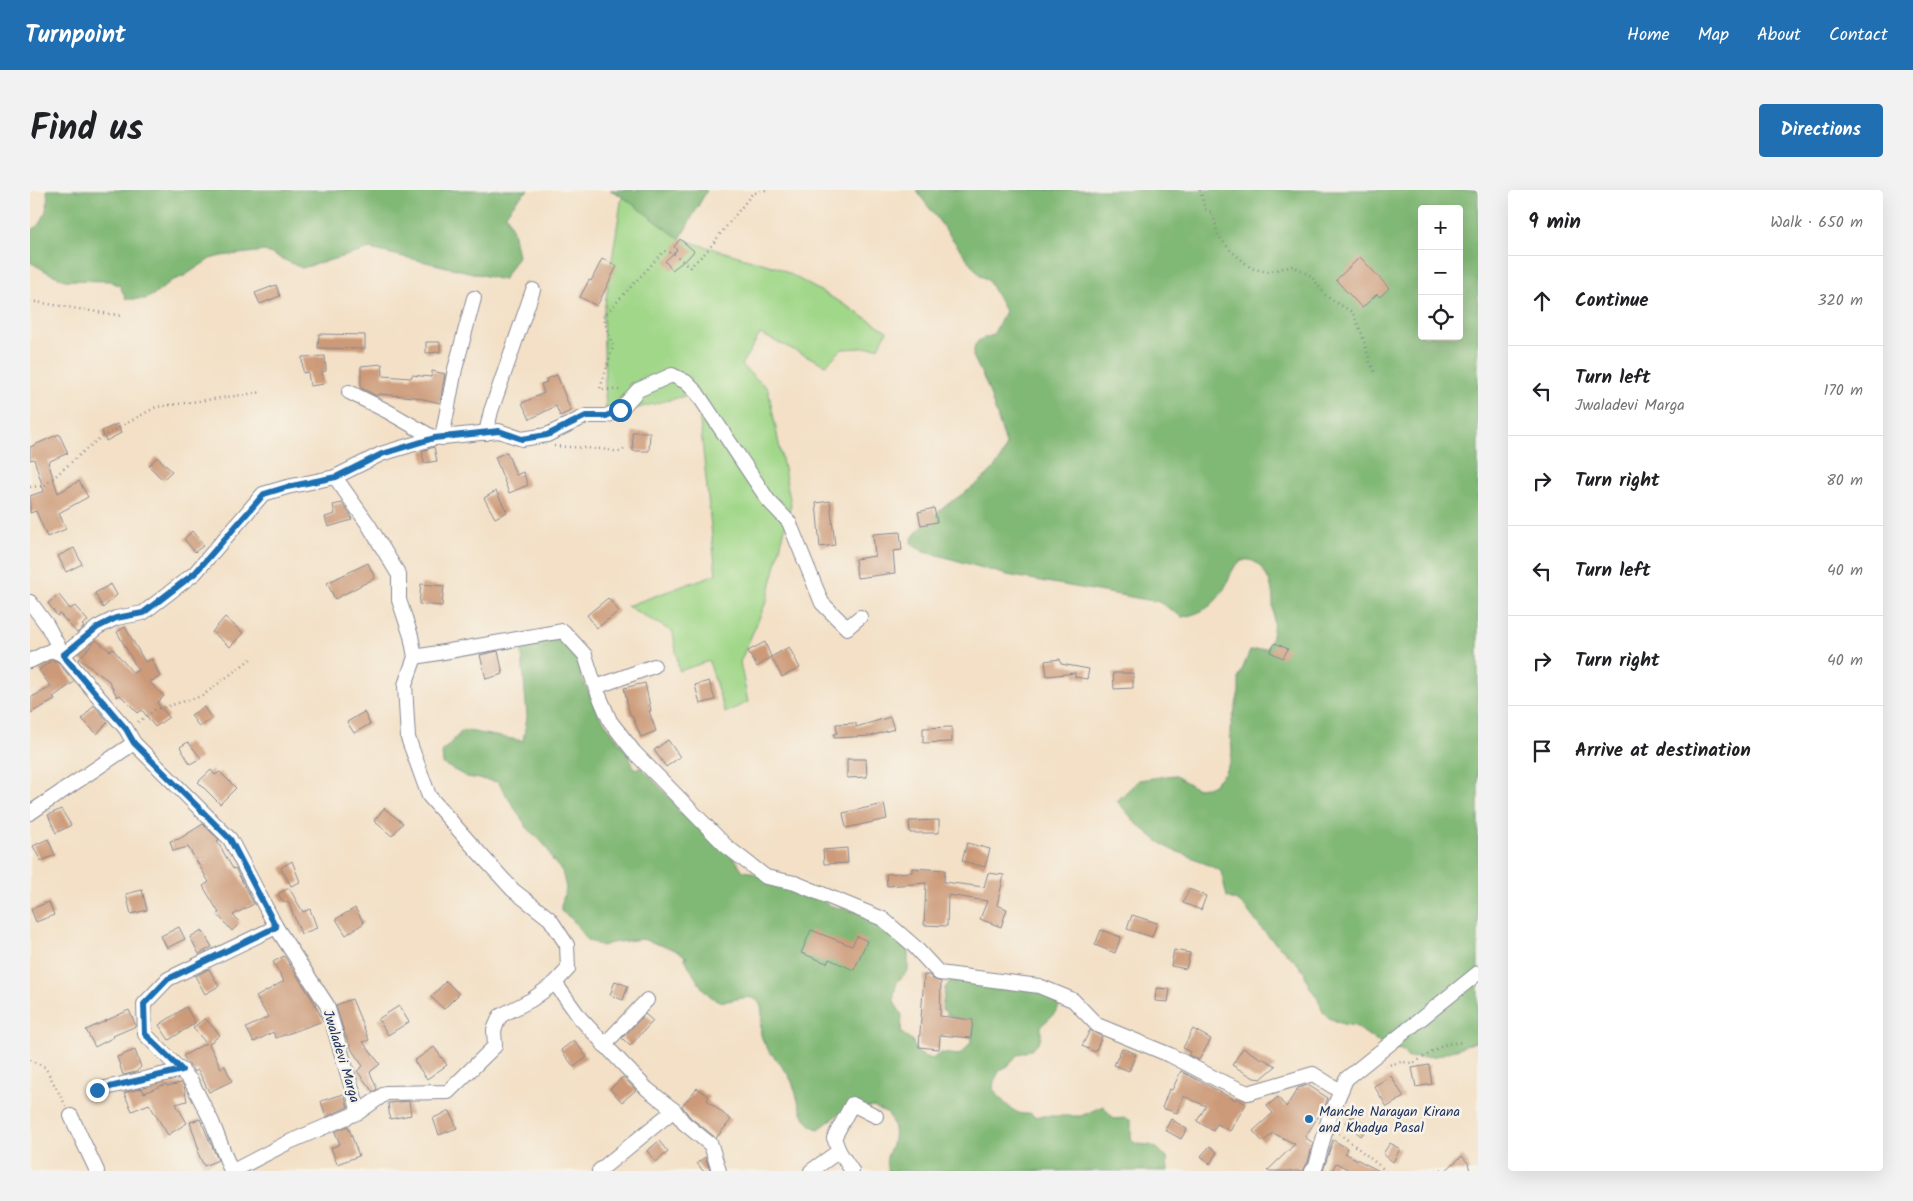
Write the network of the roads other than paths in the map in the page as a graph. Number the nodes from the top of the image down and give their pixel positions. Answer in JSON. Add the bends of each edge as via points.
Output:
{"nodes":[{"id":1,"x":533,"y":290,"type":"dead end"},
{"id":2,"x":474,"y":298,"type":"dead end"},
{"id":3,"x":349,"y":392,"type":"dead end"},
{"id":4,"x":486,"y":433,"type":"junction"},
{"id":5,"x":438,"y":438,"type":"junction"},
{"id":6,"x":336,"y":477,"type":"junction"},
{"id":7,"x":30,"y":602,"type":"edge"},
{"id":8,"x":860,"y":617,"type":"dead end"},
{"id":9,"x":63,"y":655,"type":"junction"},
{"id":10,"x":415,"y":657,"type":"junction"},
{"id":11,"x":30,"y":661,"type":"edge"},
{"id":12,"x":654,"y":666,"type":"dead end"},
{"id":13,"x":596,"y":687,"type":"junction"},
{"id":14,"x":134,"y":743,"type":"junction"},
{"id":15,"x":30,"y":813,"type":"edge"},
{"id":16,"x":276,"y":927,"type":"junction"},
{"id":17,"x":1478,"y":973,"type":"edge"},
{"id":18,"x":555,"y":983,"type":"junction"},
{"id":19,"x":647,"y":1000,"type":"dead end"},
{"id":20,"x":604,"y":1045,"type":"junction"},
{"id":21,"x":182,"y":1070,"type":"junction"},
{"id":22,"x":97,"y":1090,"type":"dead end"},
{"id":23,"x":1340,"y":1091,"type":"junction"},
{"id":24,"x":674,"y":1110,"type":"junction"},
{"id":25,"x":359,"y":1112,"type":"junction"},
{"id":26,"x":71,"y":1116,"type":"road end"},
{"id":27,"x":876,"y":1116,"type":"dead end"},
{"id":28,"x":839,"y":1151,"type":"junction"},
{"id":29,"x":97,"y":1171,"type":"edge"},
{"id":30,"x":232,"y":1171,"type":"edge"},
{"id":31,"x":599,"y":1171,"type":"edge"},
{"id":32,"x":719,"y":1171,"type":"edge"},
{"id":33,"x":810,"y":1171,"type":"edge"},
{"id":34,"x":852,"y":1171,"type":"edge"},
{"id":35,"x":1312,"y":1171,"type":"edge"}],
"edges":[{"from":1,"to":4,"type":"street"},
{"from":2,"to":5,"type":"street"},
{"from":3,"to":5,"type":"street"},
{"from":4,"to":5,"type":"street"},
{"from":4,"to":8,"type":"street","via":[[499,431],[522,439],[547,435],[586,416],[606,416],[620,410],[638,390],[672,375],[697,393],[768,500],[789,522],[822,603],[847,628]]},
{"from":5,"to":6,"type":"street","via":[[382,454]]},
{"from":6,"to":9,"type":"street","via":[[264,494],[195,573],[143,613],[116,618],[98,627]]},
{"from":6,"to":10,"type":"street","via":[[399,575],[399,600]]},
{"from":7,"to":9,"type":"street","name":"Jwaladevi Marga"},
{"from":9,"to":11,"type":"street","via":[[52,650]]},
{"from":9,"to":14,"type":"street","name":"Jwaladevi Marga","via":[[126,729]]},
{"from":10,"to":13,"type":"street","via":[[564,631],[585,655]]},
{"from":10,"to":18,"type":"street","via":[[405,685],[408,738],[429,796],[513,890],[550,919],[567,945],[568,969]]},
{"from":12,"to":13,"type":"street"},
{"from":13,"to":23,"type":"street","via":[[610,721],[634,752],[726,846],[766,877],[795,883],[883,920],[939,972],[1039,986],[1073,1000],[1097,1025],[1170,1055],[1248,1093],[1313,1074]]},
{"from":14,"to":15,"type":"street"},
{"from":14,"to":16,"type":"street","name":"Jwaladevi Marga","via":[[230,839]]},
{"from":16,"to":21,"type":"street","via":[[168,979],[144,1004],[145,1034]]},
{"from":16,"to":25,"type":"street","name":"Jwaladevi Marga","via":[[327,1005]]},
{"from":17,"to":23,"type":"street","via":[[1346,1079]]},
{"from":18,"to":20,"type":"street"},
{"from":18,"to":25,"type":"street","via":[[500,1016],[494,1030],[495,1046],[448,1092],[386,1093]]},
{"from":19,"to":20,"type":"street"},
{"from":20,"to":24,"type":"street","via":[[647,1089]]},
{"from":21,"to":22,"type":"street"},
{"from":21,"to":30,"type":"street","via":[[212,1122]]},
{"from":23,"to":35,"type":"street"},
{"from":24,"to":31,"type":"street"},
{"from":24,"to":32,"type":"street","via":[[711,1145]]},
{"from":25,"to":30,"type":"street","name":"Jwaladevi Marga"},
{"from":26,"to":29,"type":"street"},
{"from":27,"to":28,"type":"street","via":[[852,1104],[834,1138]]},
{"from":28,"to":33,"type":"street"},
{"from":28,"to":34,"type":"street"}]}
